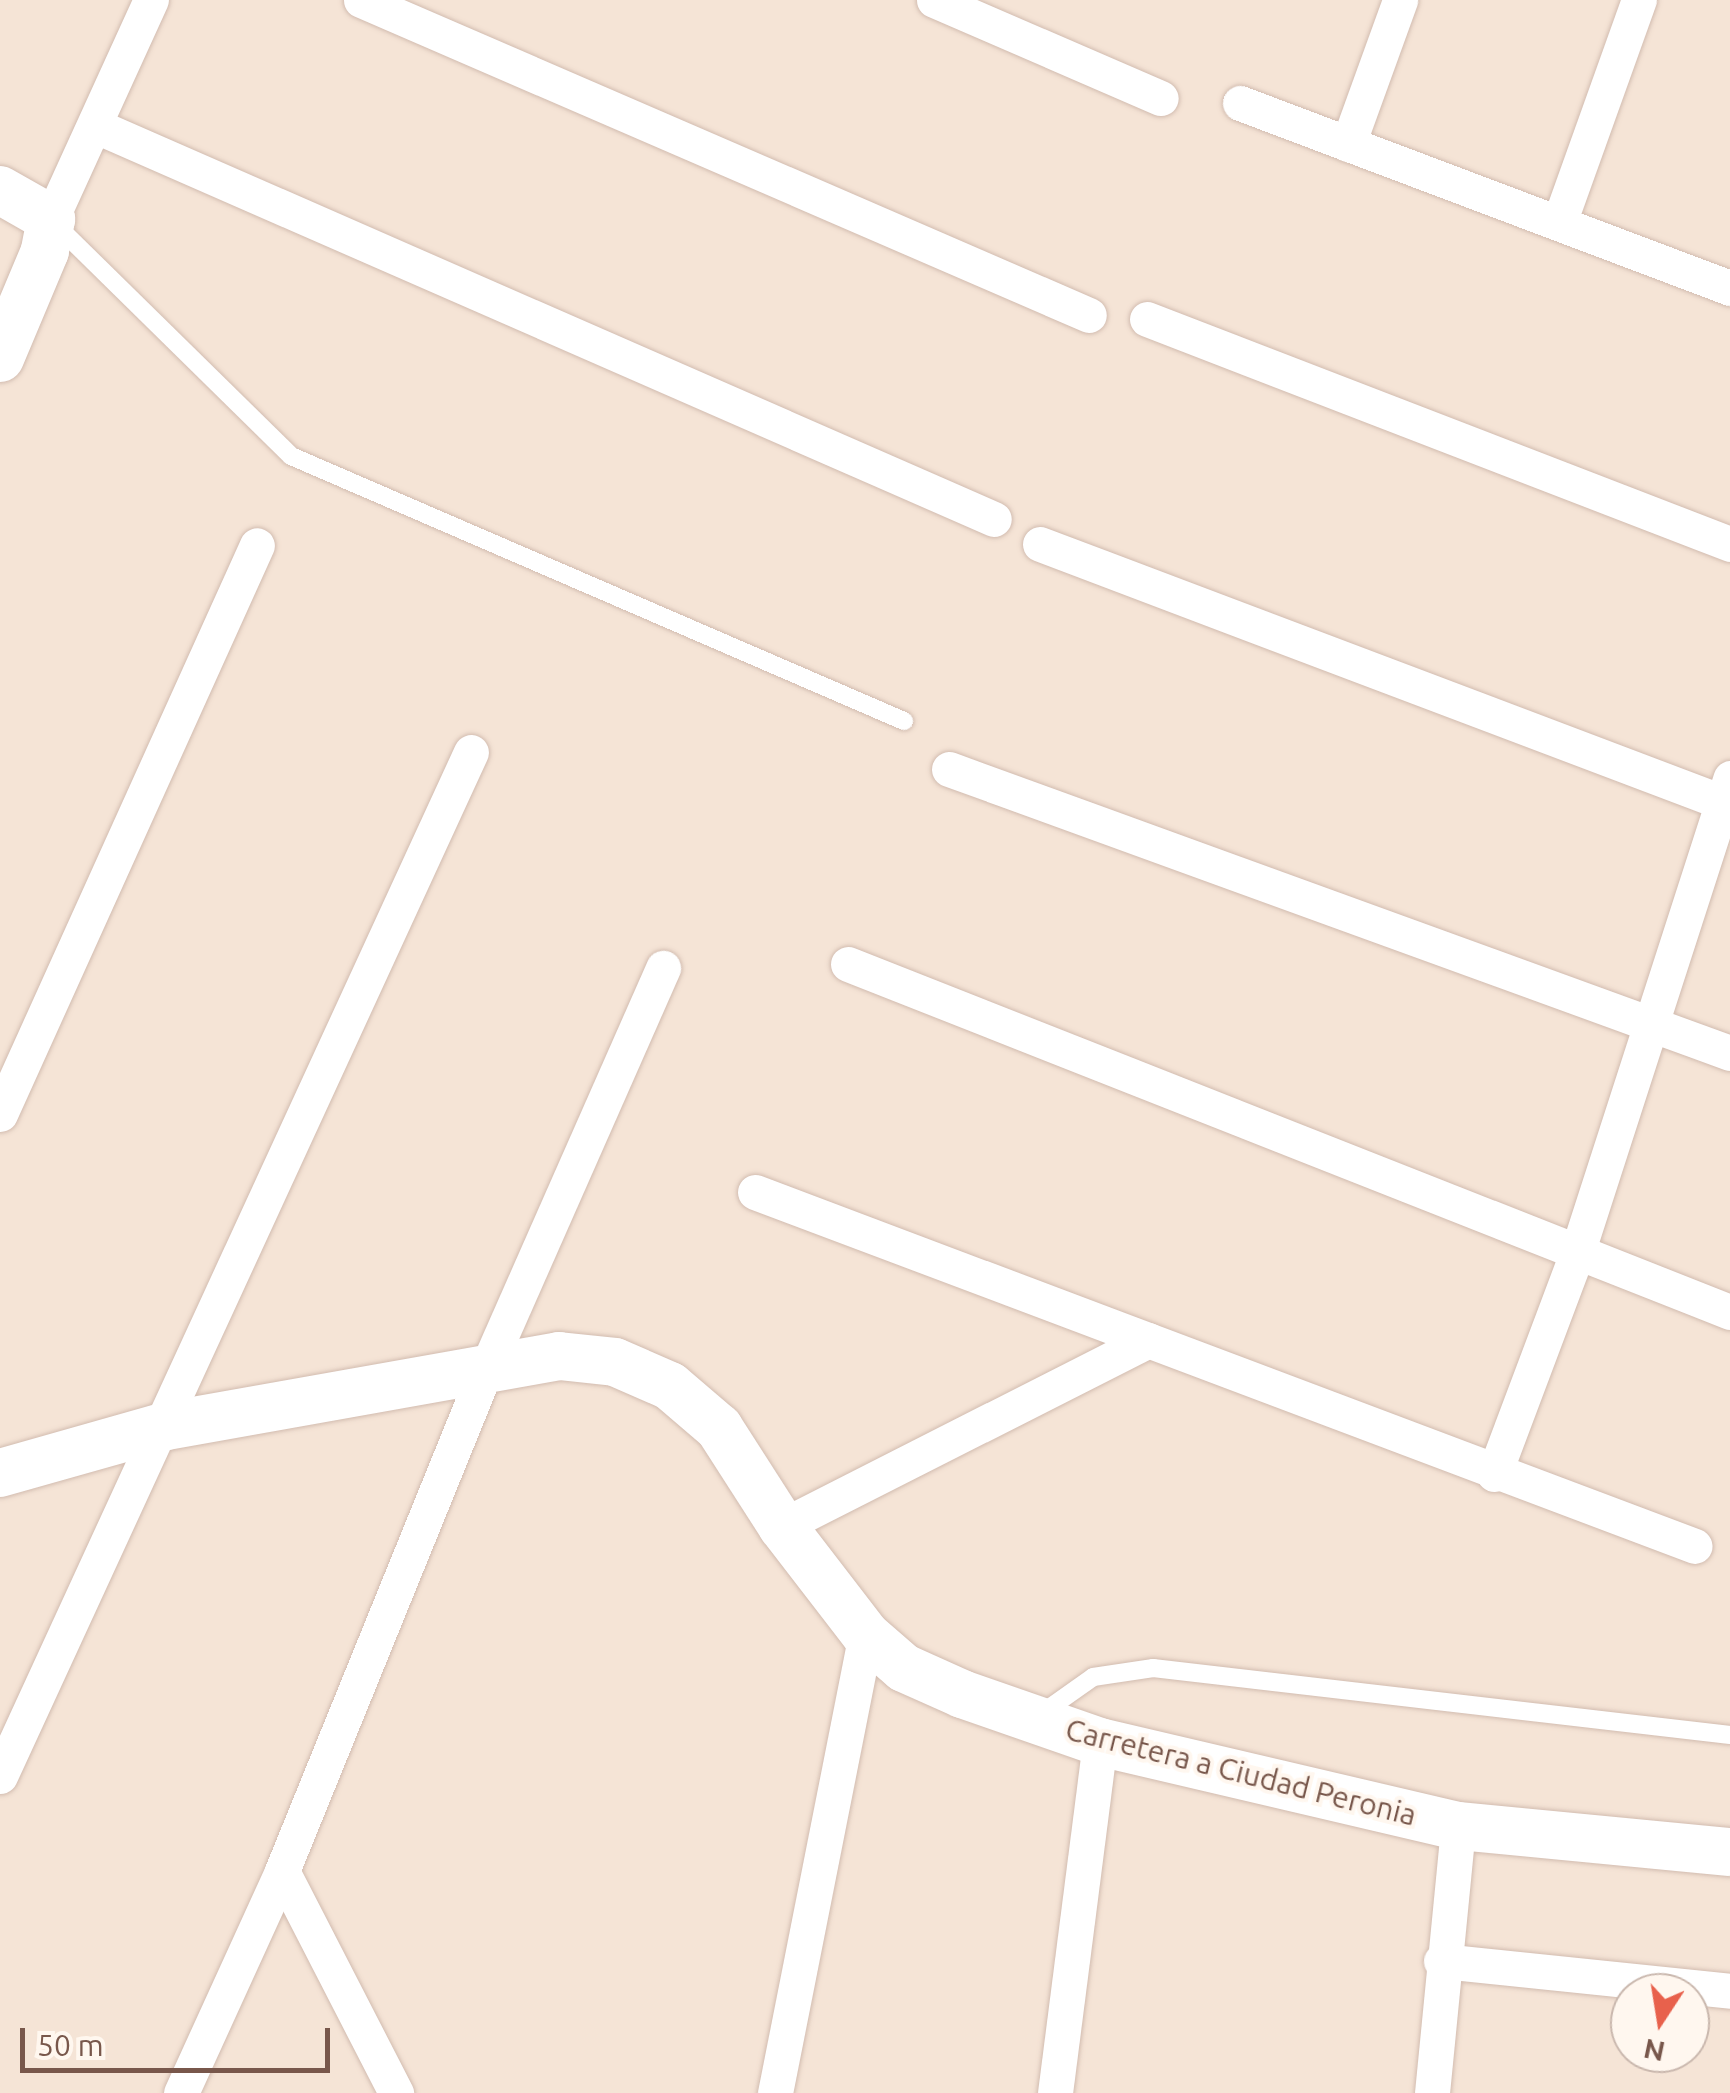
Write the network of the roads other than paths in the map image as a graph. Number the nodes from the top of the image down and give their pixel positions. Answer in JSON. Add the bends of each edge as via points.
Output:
{"nodes":[{"id":1,"x":151,"y":0,"type":"edge"},
{"id":2,"x":362,"y":0,"type":"edge"},
{"id":3,"x":934,"y":0,"type":"edge"},
{"id":4,"x":1400,"y":0,"type":"edge"},
{"id":5,"x":1639,"y":0,"type":"edge"},
{"id":6,"x":1161,"y":98,"type":"dead end"},
{"id":7,"x":1240,"y":102,"type":"dead end"},
{"id":8,"x":96,"y":126,"type":"junction"},
{"id":9,"x":1348,"y":144,"type":"junction"},
{"id":10,"x":0,"y":190,"type":"edge"},
{"id":11,"x":50,"y":219,"type":"junction"},
{"id":12,"x":1559,"y":223,"type":"junction"},
{"id":13,"x":1730,"y":288,"type":"edge"},
{"id":14,"x":1089,"y":316,"type":"dead end"},
{"id":15,"x":1147,"y":318,"type":"dead end"},
{"id":16,"x":0,"y":358,"type":"edge"},
{"id":17,"x":994,"y":519,"type":"dead end"},
{"id":18,"x":1040,"y":544,"type":"dead end"},
{"id":19,"x":1730,"y":544,"type":"edge"},
{"id":20,"x":257,"y":546,"type":"dead end"},
{"id":21,"x":904,"y":721,"type":"dead end"},
{"id":22,"x":471,"y":752,"type":"dead end"},
{"id":23,"x":949,"y":769,"type":"dead end"},
{"id":24,"x":1727,"y":795,"type":"edge"},
{"id":25,"x":848,"y":964,"type":"dead end"},
{"id":26,"x":662,"y":968,"type":"dead end"},
{"id":27,"x":1651,"y":1024,"type":"junction"},
{"id":28,"x":1730,"y":1053,"type":"edge"},
{"id":29,"x":0,"y":1114,"type":"edge"},
{"id":30,"x":755,"y":1192,"type":"dead end"},
{"id":31,"x":1578,"y":1250,"type":"junction"},
{"id":32,"x":1730,"y":1312,"type":"edge"},
{"id":33,"x":1148,"y":1340,"type":"junction"},
{"id":34,"x":484,"y":1374,"type":"junction"},
{"id":35,"x":166,"y":1426,"type":"junction"},
{"id":36,"x":0,"y":1473,"type":"edge"},
{"id":37,"x":1494,"y":1474,"type":"junction"},
{"id":38,"x":782,"y":1526,"type":"junction"},
{"id":39,"x":1695,"y":1546,"type":"dead end"},
{"id":40,"x":866,"y":1635,"type":"junction"},
{"id":41,"x":1034,"y":1719,"type":"junction"},
{"id":42,"x":1730,"y":1735,"type":"edge"},
{"id":43,"x":1100,"y":1742,"type":"junction"},
{"id":44,"x":0,"y":1776,"type":"edge"},
{"id":45,"x":1458,"y":1826,"type":"junction"},
{"id":46,"x":1730,"y":1852,"type":"edge"},
{"id":47,"x":282,"y":1871,"type":"junction"},
{"id":48,"x":1441,"y":1960,"type":"junction"},
{"id":49,"x":1730,"y":1991,"type":"edge"},
{"id":50,"x":182,"y":2093,"type":"edge"},
{"id":51,"x":396,"y":2093,"type":"edge"},
{"id":52,"x":775,"y":2093,"type":"edge"},
{"id":53,"x":1055,"y":2093,"type":"edge"},
{"id":54,"x":1432,"y":2093,"type":"edge"}],
"edges":[{"from":1,"to":8,"type":"street"},
{"from":2,"to":14,"type":"street"},
{"from":3,"to":6,"type":"street"},
{"from":4,"to":9,"type":"street"},
{"from":5,"to":12,"type":"street"},
{"from":7,"to":9,"type":"street"},
{"from":8,"to":11,"type":"street"},
{"from":8,"to":17,"type":"street"},
{"from":9,"to":12,"type":"street"},
{"from":10,"to":11,"type":"main road"},
{"from":11,"to":16,"type":"main road","via":[[45,251]]},
{"from":11,"to":21,"type":"lane","via":[[291,456]]},
{"from":12,"to":13,"type":"street"},
{"from":15,"to":19,"type":"street"},
{"from":18,"to":24,"type":"street"},
{"from":20,"to":29,"type":"street"},
{"from":22,"to":35,"type":"street"},
{"from":23,"to":27,"type":"street"},
{"from":24,"to":27,"type":"street"},
{"from":25,"to":31,"type":"street"},
{"from":26,"to":34,"type":"street"},
{"from":27,"to":28,"type":"street"},
{"from":27,"to":31,"type":"street"},
{"from":30,"to":33,"type":"street"},
{"from":31,"to":32,"type":"street"},
{"from":31,"to":37,"type":"street"},
{"from":33,"to":37,"type":"street"},
{"from":33,"to":38,"type":"street"},
{"from":34,"to":35,"type":"main road","name":"Carretera a Ciudad Peronia"},
{"from":34,"to":38,"type":"main road","name":"Carretera a Ciudad Peronia","via":[[581,1357],[615,1362],[670,1386],[719,1428]]},
{"from":34,"to":47,"type":"street"},
{"from":35,"to":36,"type":"main road","name":"Carretera a Ciudad Peronia"},
{"from":35,"to":44,"type":"street"},
{"from":37,"to":39,"type":"street"},
{"from":38,"to":40,"type":"main road","name":"Carretera a Ciudad Peronia"},
{"from":40,"to":41,"type":"main road","name":"Carretera a Ciudad Peronia","via":[[904,1668]]},
{"from":40,"to":52,"type":"street"},
{"from":41,"to":42,"type":"lane","via":[[1092,1677],[1153,1668]]},
{"from":41,"to":43,"type":"main road","name":"Carretera a Ciudad Peronia"},
{"from":43,"to":45,"type":"main road","name":"Carretera a Ciudad Peronia"},
{"from":43,"to":53,"type":"street"},
{"from":45,"to":46,"type":"main road","name":"Carretera a Ciudad Peronia"},
{"from":45,"to":48,"type":"street"},
{"from":47,"to":50,"type":"street"},
{"from":47,"to":51,"type":"street"},
{"from":48,"to":49,"type":"street"},
{"from":48,"to":54,"type":"street"}]}
